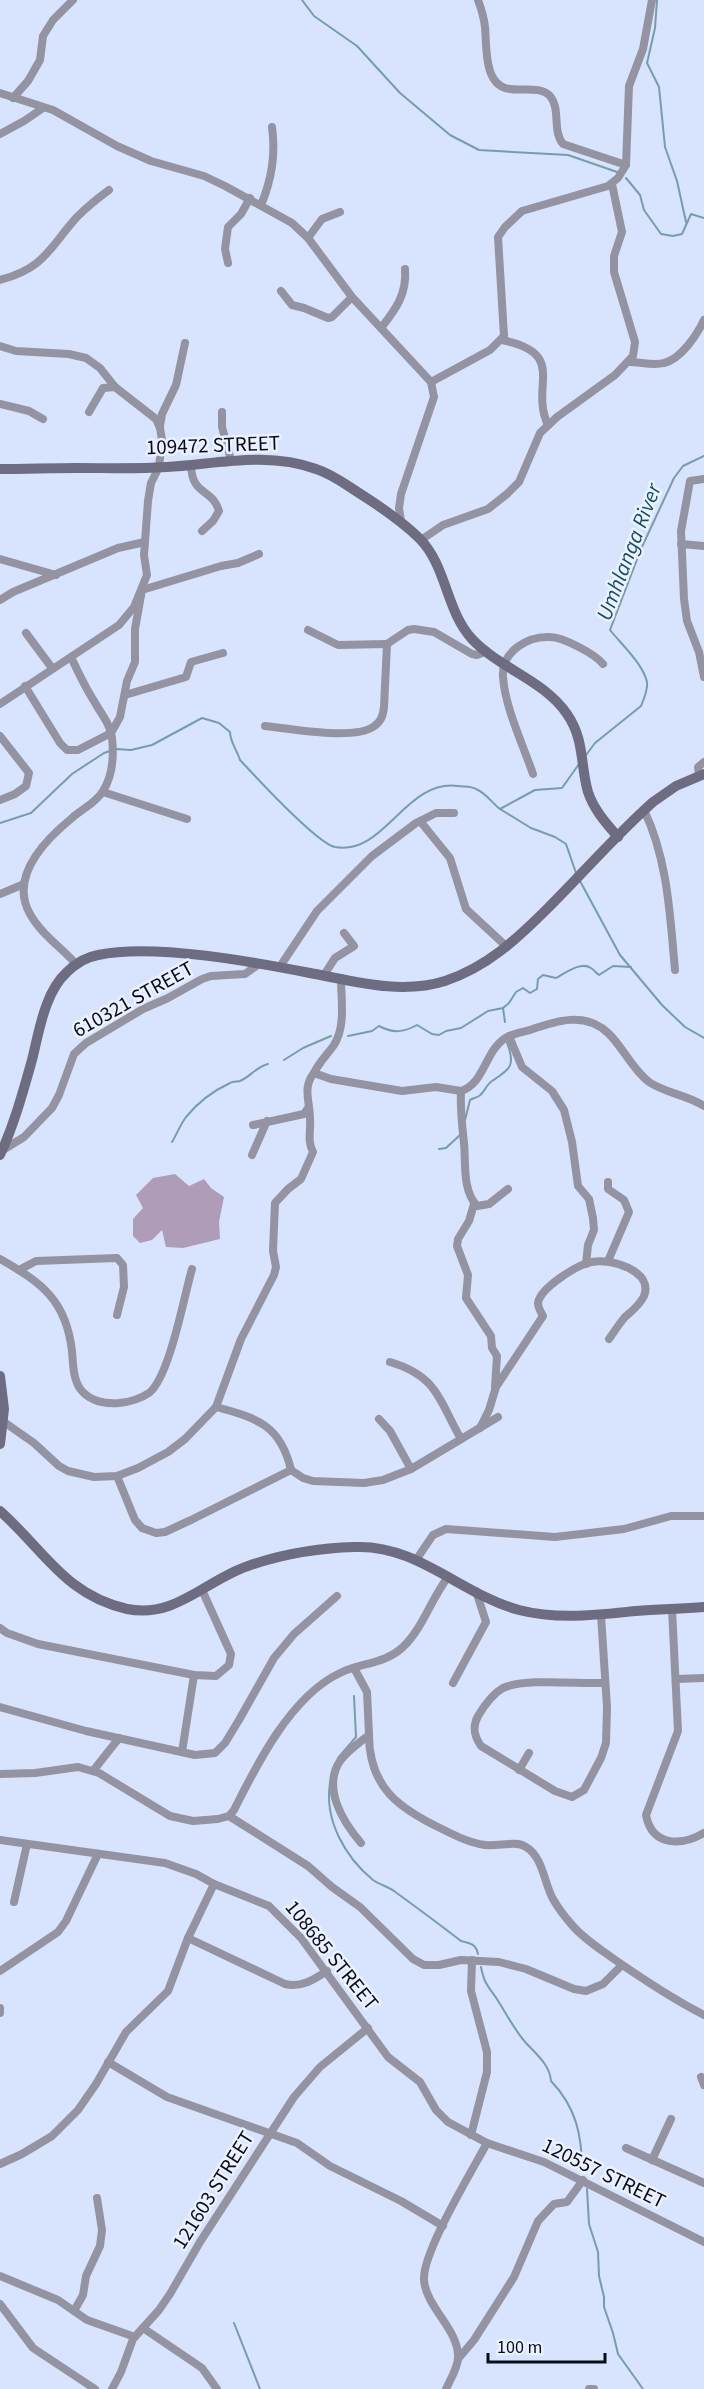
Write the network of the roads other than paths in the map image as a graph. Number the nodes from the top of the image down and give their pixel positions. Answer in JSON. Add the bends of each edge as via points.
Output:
{"nodes":[{"id":1,"x":72,"y":0,"type":"edge"},
{"id":2,"x":478,"y":0,"type":"edge"},
{"id":3,"x":652,"y":0,"type":"edge"},
{"id":4,"x":0,"y":93,"type":"edge"},
{"id":5,"x":13,"y":98,"type":"junction"},
{"id":6,"x":43,"y":108,"type":"junction"},
{"id":7,"x":272,"y":128,"type":"dead end"},
{"id":8,"x":0,"y":134,"type":"edge"},
{"id":9,"x":626,"y":165,"type":"junction"},
{"id":10,"x":612,"y":184,"type":"junction"},
{"id":11,"x":109,"y":190,"type":"dead end"},
{"id":12,"x":250,"y":198,"type":"junction"},
{"id":13,"x":261,"y":205,"type":"junction"},
{"id":14,"x":340,"y":213,"type":"dead end"},
{"id":15,"x":308,"y":238,"type":"junction"},
{"id":16,"x":228,"y":263,"type":"dead end"},
{"id":17,"x":405,"y":269,"type":"dead end"},
{"id":18,"x":0,"y":280,"type":"edge"},
{"id":19,"x":280,"y":291,"type":"dead end"},
{"id":20,"x":352,"y":297,"type":"junction"},
{"id":21,"x":704,"y":320,"type":"edge"},
{"id":22,"x":381,"y":328,"type":"junction"},
{"id":23,"x":502,"y":340,"type":"junction"},
{"id":24,"x":185,"y":343,"type":"dead end"},
{"id":25,"x":0,"y":346,"type":"edge"},
{"id":26,"x":629,"y":362,"type":"junction"},
{"id":27,"x":431,"y":382,"type":"junction"},
{"id":28,"x":115,"y":387,"type":"junction"},
{"id":29,"x":0,"y":404,"type":"edge"},
{"id":30,"x":89,"y":412,"type":"dead end"},
{"id":31,"x":222,"y":412,"type":"dead end"},
{"id":32,"x":43,"y":419,"type":"dead end"},
{"id":33,"x":548,"y":425,"type":"junction"},
{"id":34,"x":160,"y":428,"type":"junction"},
{"id":35,"x":231,"y":460,"type":"junction"},
{"id":36,"x":191,"y":465,"type":"junction"},
{"id":37,"x":159,"y":467,"type":"junction"},
{"id":38,"x":0,"y":469,"type":"edge"},
{"id":39,"x":704,"y":479,"type":"edge"},
{"id":40,"x":401,"y":521,"type":"junction"},
{"id":41,"x":202,"y":531,"type":"dead end"},
{"id":42,"x":421,"y":540,"type":"junction"},
{"id":43,"x":145,"y":542,"type":"junction"},
{"id":44,"x":681,"y":544,"type":"junction"},
{"id":45,"x":704,"y":546,"type":"edge"},
{"id":46,"x":260,"y":554,"type":"dead end"},
{"id":47,"x":0,"y":560,"type":"edge"},
{"id":48,"x":56,"y":575,"type":"junction"},
{"id":49,"x":142,"y":590,"type":"junction"},
{"id":50,"x":0,"y":600,"type":"edge"},
{"id":51,"x":308,"y":630,"type":"dead end"},
{"id":52,"x":26,"y":633,"type":"dead end"},
{"id":53,"x":387,"y":644,"type":"junction"},
{"id":54,"x":487,"y":651,"type":"junction"},
{"id":55,"x":224,"y":653,"type":"dead end"},
{"id":56,"x":71,"y":657,"type":"junction"},
{"id":57,"x":504,"y":663,"type":"junction"},
{"id":58,"x":603,"y":664,"type":"dead end"},
{"id":59,"x":52,"y":668,"type":"junction"},
{"id":60,"x":704,"y":677,"type":"edge"},
{"id":61,"x":25,"y":686,"type":"junction"},
{"id":62,"x":125,"y":695,"type":"junction"},
{"id":63,"x":0,"y":704,"type":"edge"},
{"id":64,"x":265,"y":726,"type":"dead end"},
{"id":65,"x":0,"y":736,"type":"edge"},
{"id":66,"x":112,"y":737,"type":"junction"},
{"id":67,"x":704,"y":762,"type":"edge"},
{"id":68,"x":533,"y":774,"type":"dead end"},
{"id":69,"x":702,"y":774,"type":"edge"},
{"id":70,"x":103,"y":792,"type":"junction"},
{"id":71,"x":0,"y":800,"type":"edge"},
{"id":72,"x":644,"y":810,"type":"junction"},
{"id":73,"x":454,"y":813,"type":"dead end"},
{"id":74,"x":187,"y":819,"type":"dead end"},
{"id":75,"x":420,"y":821,"type":"junction"},
{"id":76,"x":618,"y":837,"type":"junction"},
{"id":77,"x":24,"y":884,"type":"junction"},
{"id":78,"x":0,"y":894,"type":"edge"},
{"id":79,"x":344,"y":933,"type":"dead end"},
{"id":80,"x":507,"y":947,"type":"junction"},
{"id":81,"x":259,"y":964,"type":"junction"},
{"id":82,"x":77,"y":965,"type":"junction"},
{"id":83,"x":279,"y":968,"type":"junction"},
{"id":84,"x":675,"y":970,"type":"dead end"},
{"id":85,"x":324,"y":975,"type":"junction"},
{"id":86,"x":341,"y":978,"type":"junction"},
{"id":87,"x":509,"y":1036,"type":"junction"},
{"id":88,"x":314,"y":1073,"type":"junction"},
{"id":89,"x":461,"y":1091,"type":"junction"},
{"id":90,"x":704,"y":1106,"type":"edge"},
{"id":91,"x":308,"y":1108,"type":"junction"},
{"id":92,"x":267,"y":1121,"type":"junction"},
{"id":93,"x":253,"y":1125,"type":"dead end"},
{"id":94,"x":1,"y":1153,"type":"edge"},
{"id":95,"x":252,"y":1155,"type":"dead end"},
{"id":96,"x":608,"y":1182,"type":"dead end"},
{"id":97,"x":508,"y":1189,"type":"dead end"},
{"id":98,"x":474,"y":1204,"type":"junction"},
{"id":99,"x":0,"y":1259,"type":"edge"},
{"id":100,"x":608,"y":1262,"type":"junction"},
{"id":101,"x":586,"y":1264,"type":"junction"},
{"id":102,"x":192,"y":1269,"type":"dead end"},
{"id":103,"x":19,"y":1270,"type":"junction"},
{"id":104,"x":117,"y":1316,"type":"dead end"},
{"id":105,"x":609,"y":1340,"type":"dead end"},
{"id":106,"x":390,"y":1362,"type":"dead end"},
{"id":107,"x":0,"y":1376,"type":"edge"},
{"id":108,"x":494,"y":1393,"type":"junction"},
{"id":109,"x":216,"y":1407,"type":"junction"},
{"id":110,"x":498,"y":1417,"type":"dead end"},
{"id":111,"x":379,"y":1419,"type":"dead end"},
{"id":112,"x":4,"y":1422,"type":"junction"},
{"id":113,"x":480,"y":1428,"type":"junction"},
{"id":114,"x":461,"y":1439,"type":"junction"},
{"id":115,"x":0,"y":1444,"type":"edge"},
{"id":116,"x":411,"y":1469,"type":"junction"},
{"id":117,"x":291,"y":1470,"type":"junction"},
{"id":118,"x":117,"y":1476,"type":"junction"},
{"id":119,"x":0,"y":1511,"type":"edge"},
{"id":120,"x":704,"y":1516,"type":"edge"},
{"id":121,"x":416,"y":1560,"type":"junction"},
{"id":122,"x":448,"y":1577,"type":"junction"},
{"id":123,"x":202,"y":1590,"type":"junction"},
{"id":124,"x":476,"y":1591,"type":"junction"},
{"id":125,"x":338,"y":1596,"type":"dead end"},
{"id":126,"x":704,"y":1607,"type":"edge"},
{"id":127,"x":672,"y":1609,"type":"junction"},
{"id":128,"x":601,"y":1615,"type":"junction"},
{"id":129,"x":0,"y":1628,"type":"edge"},
{"id":130,"x":354,"y":1668,"type":"junction"},
{"id":131,"x":194,"y":1675,"type":"junction"},
{"id":132,"x":704,"y":1678,"type":"edge"},
{"id":133,"x":676,"y":1679,"type":"junction"},
{"id":134,"x":453,"y":1683,"type":"dead end"},
{"id":135,"x":605,"y":1683,"type":"junction"},
{"id":136,"x":0,"y":1707,"type":"edge"},
{"id":137,"x":369,"y":1735,"type":"junction"},
{"id":138,"x":119,"y":1738,"type":"junction"},
{"id":139,"x":182,"y":1752,"type":"junction"},
{"id":140,"x":529,"y":1753,"type":"dead end"},
{"id":141,"x":519,"y":1770,"type":"junction"},
{"id":142,"x":93,"y":1771,"type":"junction"},
{"id":143,"x":0,"y":1774,"type":"edge"},
{"id":144,"x":229,"y":1816,"type":"junction"},
{"id":145,"x":704,"y":1833,"type":"edge"},
{"id":146,"x":0,"y":1840,"type":"edge"},
{"id":147,"x":361,"y":1843,"type":"dead end"},
{"id":148,"x":27,"y":1844,"type":"junction"},
{"id":149,"x":98,"y":1854,"type":"junction"},
{"id":150,"x":214,"y":1884,"type":"junction"},
{"id":151,"x":14,"y":1902,"type":"dead end"},
{"id":152,"x":188,"y":1938,"type":"junction"},
{"id":153,"x":472,"y":1960,"type":"junction"},
{"id":154,"x":622,"y":1965,"type":"junction"},
{"id":155,"x":0,"y":1971,"type":"edge"},
{"id":156,"x":327,"y":1971,"type":"junction"},
{"id":157,"x":0,"y":2008,"type":"edge"},
{"id":158,"x":0,"y":2013,"type":"edge"},
{"id":159,"x":704,"y":2015,"type":"edge"},
{"id":160,"x":368,"y":2028,"type":"junction"},
{"id":161,"x":108,"y":2062,"type":"junction"},
{"id":162,"x":671,"y":2119,"type":"dead end"},
{"id":163,"x":271,"y":2133,"type":"junction"},
{"id":164,"x":471,"y":2135,"type":"junction"},
{"id":165,"x":487,"y":2143,"type":"junction"},
{"id":166,"x":626,"y":2148,"type":"dead end"},
{"id":167,"x":652,"y":2160,"type":"junction"},
{"id":168,"x":0,"y":2164,"type":"edge"},
{"id":169,"x":583,"y":2180,"type":"junction"},
{"id":170,"x":704,"y":2183,"type":"edge"},
{"id":171,"x":97,"y":2198,"type":"dead end"},
{"id":172,"x":443,"y":2226,"type":"junction"},
{"id":173,"x":704,"y":2242,"type":"edge"},
{"id":174,"x":0,"y":2276,"type":"edge"},
{"id":175,"x":0,"y":2304,"type":"edge"},
{"id":176,"x":74,"y":2311,"type":"junction"},
{"id":177,"x":142,"y":2328,"type":"junction"},
{"id":178,"x":135,"y":2337,"type":"junction"},
{"id":179,"x":458,"y":2360,"type":"junction"},
{"id":180,"x":95,"y":2389,"type":"edge"},
{"id":181,"x":112,"y":2389,"type":"edge"},
{"id":182,"x":217,"y":2389,"type":"edge"},
{"id":183,"x":446,"y":2389,"type":"edge"},
{"id":184,"x":589,"y":2389,"type":"edge"},
{"id":185,"x":594,"y":2389,"type":"edge"}],
"edges":[{"from":1,"to":5,"type":"street","via":[[43,36],[40,60]]},
{"from":2,"to":9,"type":"street","via":[[494,80],[506,89],[547,93],[554,104],[558,136],[563,144]]},
{"from":3,"to":9,"type":"street","via":[[643,49],[629,86]]},
{"from":4,"to":5,"type":"street"},
{"from":5,"to":6,"type":"street"},
{"from":6,"to":8,"type":"street"},
{"from":6,"to":12,"type":"street","via":[[144,158],[204,176]]},
{"from":7,"to":13,"type":"street","via":[[274,155]]},
{"from":9,"to":10,"type":"street"},
{"from":10,"to":23,"type":"street","via":[[522,211],[500,233],[497,242],[505,330]]},
{"from":10,"to":26,"type":"street","via":[[622,231],[614,256],[614,272],[636,349]]},
{"from":11,"to":18,"type":"street","via":[[79,216],[39,263]]},
{"from":12,"to":13,"type":"street"},
{"from":12,"to":16,"type":"street","via":[[228,227]]},
{"from":13,"to":15,"type":"street"},
{"from":14,"to":15,"type":"street","via":[[322,219]]},
{"from":15,"to":20,"type":"street"},
{"from":17,"to":22,"type":"street","via":[[402,296]]},
{"from":19,"to":20,"type":"street","via":[[292,305],[328,318]]},
{"from":20,"to":22,"type":"street"},
{"from":21,"to":26,"type":"street","via":[[690,342],[669,361]]},
{"from":22,"to":27,"type":"street"},
{"from":23,"to":27,"type":"street"},
{"from":23,"to":33,"type":"street","via":[[531,351],[541,360]]},
{"from":24,"to":34,"type":"street","via":[[176,385],[162,414]]},
{"from":25,"to":28,"type":"street","via":[[29,353],[86,357]]},
{"from":26,"to":33,"type":"street"},
{"from":27,"to":40,"type":"street","via":[[434,397],[401,494]]},
{"from":28,"to":30,"type":"street","via":[[103,388]]},
{"from":28,"to":34,"type":"street","via":[[156,419]]},
{"from":29,"to":32,"type":"street"},
{"from":31,"to":35,"type":"street"},
{"from":33,"to":42,"type":"street","via":[[540,433],[519,482],[507,494],[482,512],[442,525]]},
{"from":34,"to":37,"type":"street"},
{"from":35,"to":36,"type":"street","name":"109472 STREET"},
{"from":35,"to":40,"type":"street","name":"109472 STREET","via":[[281,461],[316,469],[335,477]]},
{"from":36,"to":37,"type":"street","name":"109472 STREET"},
{"from":36,"to":41,"type":"street","via":[[195,486],[210,496],[219,510]]},
{"from":37,"to":38,"type":"street","name":"109472 STREET"},
{"from":37,"to":43,"type":"street","via":[[151,483]]},
{"from":39,"to":44,"type":"street","via":[[690,481]]},
{"from":40,"to":42,"type":"street","name":"109472 STREET"},
{"from":42,"to":54,"type":"street","name":"109472 STREET","via":[[437,564],[466,630]]},
{"from":43,"to":48,"type":"street","via":[[118,548]]},
{"from":43,"to":49,"type":"street","via":[[147,575]]},
{"from":44,"to":45,"type":"street"},
{"from":44,"to":60,"type":"street","via":[[685,611]]},
{"from":46,"to":49,"type":"street"},
{"from":47,"to":48,"type":"street"},
{"from":48,"to":50,"type":"street"},
{"from":49,"to":56,"type":"street","via":[[119,625]]},
{"from":49,"to":62,"type":"street","via":[[135,629],[135,662]]},
{"from":51,"to":53,"type":"street","via":[[338,645]]},
{"from":52,"to":59,"type":"street"},
{"from":53,"to":54,"type":"street","via":[[414,629],[434,632],[472,654]]},
{"from":53,"to":64,"type":"street","via":[[382,717],[371,729],[339,733]]},
{"from":54,"to":57,"type":"street","name":"109472 STREET"},
{"from":55,"to":62,"type":"street","via":[[191,662],[186,677]]},
{"from":56,"to":59,"type":"street"},
{"from":56,"to":66,"type":"street"},
{"from":57,"to":58,"type":"street","via":[[513,650],[549,637],[595,655]]},
{"from":57,"to":68,"type":"street","via":[[511,713]]},
{"from":57,"to":76,"type":"street","name":"109472 STREET","via":[[556,702],[575,727],[592,802]]},
{"from":59,"to":61,"type":"street"},
{"from":61,"to":63,"type":"street"},
{"from":61,"to":66,"type":"street","via":[[67,750],[78,750]]},
{"from":62,"to":66,"type":"street"},
{"from":65,"to":71,"type":"street","via":[[28,773],[26,786]]},
{"from":66,"to":70,"type":"street","via":[[112,768]]},
{"from":67,"to":69,"type":"street","via":[[698,767]]},
{"from":69,"to":72,"type":"street","via":[[669,790]]},
{"from":70,"to":74,"type":"street"},
{"from":70,"to":77,"type":"street","via":[[43,845],[30,864]]},
{"from":72,"to":76,"type":"street"},
{"from":72,"to":84,"type":"street","via":[[657,839],[665,874]]},
{"from":73,"to":75,"type":"street","via":[[436,813]]},
{"from":75,"to":80,"type":"street","via":[[450,858],[465,909]]},
{"from":75,"to":83,"type":"street","via":[[372,856],[330,896]]},
{"from":76,"to":80,"type":"street"},
{"from":77,"to":78,"type":"street"},
{"from":77,"to":82,"type":"street","via":[[33,918]]},
{"from":79,"to":85,"type":"street","via":[[354,946],[335,958]]},
{"from":80,"to":86,"type":"street","via":[[464,974],[442,982],[397,987]]},
{"from":81,"to":82,"type":"street","via":[[139,952],[96,955]]},
{"from":81,"to":83,"type":"street"},
{"from":81,"to":94,"type":"street","name":"610321 STREET","via":[[245,974],[202,979],[86,1042],[74,1054],[52,1108],[24,1137]]},
{"from":82,"to":94,"type":"street","via":[[59,982],[48,1004]]},
{"from":83,"to":85,"type":"street"},
{"from":85,"to":86,"type":"street"},
{"from":86,"to":88,"type":"street","via":[[340,1032]]},
{"from":87,"to":89,"type":"street","via":[[498,1045],[475,1081]]},
{"from":87,"to":90,"type":"street","via":[[556,1021],[591,1022],[608,1033],[648,1081]]},
{"from":87,"to":101,"type":"street","via":[[522,1067],[552,1091],[564,1110],[578,1186],[589,1199],[593,1218]]},
{"from":88,"to":89,"type":"street","via":[[402,1091],[436,1087]]},
{"from":88,"to":91,"type":"street","via":[[307,1085]]},
{"from":89,"to":98,"type":"street","via":[[466,1180]]},
{"from":91,"to":92,"type":"street","via":[[304,1114]]},
{"from":91,"to":109,"type":"street","via":[[309,1144],[313,1152],[301,1179],[275,1203],[274,1275],[241,1340]]},
{"from":92,"to":93,"type":"street"},
{"from":92,"to":95,"type":"street"},
{"from":96,"to":100,"type":"street","via":[[608,1189],[624,1200],[629,1212]]},
{"from":97,"to":98,"type":"street","via":[[485,1206]]},
{"from":98,"to":108,"type":"street","via":[[457,1246],[468,1275],[466,1298],[491,1336],[498,1360]]},
{"from":99,"to":103,"type":"street"},
{"from":100,"to":101,"type":"street"},
{"from":100,"to":105,"type":"street","via":[[642,1277],[645,1288],[641,1302]]},
{"from":101,"to":108,"type":"street","via":[[545,1291],[538,1301],[543,1316]]},
{"from":102,"to":103,"type":"street","via":[[161,1376],[139,1398],[112,1403],[93,1399],[80,1389],[69,1329],[60,1307]]},
{"from":103,"to":104,"type":"street","via":[[36,1261],[117,1258],[123,1265],[124,1287]]},
{"from":106,"to":114,"type":"street","via":[[425,1378]]},
{"from":107,"to":112,"type":"street"},
{"from":108,"to":113,"type":"street"},
{"from":109,"to":117,"type":"street","via":[[271,1430],[285,1446]]},
{"from":109,"to":118,"type":"street","via":[[168,1452]]},
{"from":110,"to":113,"type":"street"},
{"from":111,"to":116,"type":"street"},
{"from":112,"to":115,"type":"street"},
{"from":112,"to":118,"type":"street","via":[[68,1471],[94,1477]]},
{"from":113,"to":114,"type":"street"},
{"from":114,"to":116,"type":"street"},
{"from":116,"to":117,"type":"street","via":[[390,1479],[364,1482],[313,1480]]},
{"from":117,"to":118,"type":"street","via":[[191,1520],[156,1533],[142,1528],[135,1520]]},
{"from":119,"to":123,"type":"street","via":[[74,1586],[99,1601],[154,1611]]},
{"from":120,"to":121,"type":"street","via":[[671,1516],[624,1529],[555,1537],[446,1528],[433,1535]]},
{"from":121,"to":122,"type":"street"},
{"from":121,"to":123,"type":"street","via":[[366,1546],[316,1550],[248,1566]]},
{"from":122,"to":124,"type":"street"},
{"from":122,"to":130,"type":"street","via":[[404,1646],[388,1657]]},
{"from":123,"to":131,"type":"street","via":[[231,1659],[216,1676]]},
{"from":124,"to":128,"type":"street","via":[[510,1607],[535,1613]]},
{"from":124,"to":134,"type":"street","via":[[486,1622]]},
{"from":125,"to":139,"type":"street","via":[[294,1634],[274,1658],[219,1750],[205,1755]]},
{"from":126,"to":127,"type":"street"},
{"from":127,"to":128,"type":"street"},
{"from":127,"to":133,"type":"street"},
{"from":128,"to":135,"type":"street"},
{"from":129,"to":131,"type":"street","via":[[38,1644]]},
{"from":130,"to":137,"type":"street","via":[[368,1692]]},
{"from":130,"to":144,"type":"street","via":[[331,1678],[292,1714]]},
{"from":131,"to":139,"type":"street"},
{"from":132,"to":133,"type":"street"},
{"from":133,"to":145,"type":"street","via":[[678,1731],[646,1815],[651,1829],[667,1841],[691,1841]]},
{"from":135,"to":141,"type":"street","via":[[606,1743],[584,1790],[567,1796]]},
{"from":135,"to":141,"type":"street","via":[[521,1684],[501,1689],[493,1696],[476,1719],[476,1740]]},
{"from":136,"to":138,"type":"street"},
{"from":137,"to":147,"type":"street","via":[[339,1762],[334,1780],[342,1819]]},
{"from":137,"to":154,"type":"street","via":[[376,1772],[397,1804],[414,1816],[472,1842],[525,1846],[536,1859],[553,1899],[574,1927]]},
{"from":138,"to":139,"type":"street"},
{"from":138,"to":142,"type":"street"},
{"from":140,"to":141,"type":"street"},
{"from":142,"to":143,"type":"street","via":[[78,1767]]},
{"from":142,"to":144,"type":"street","via":[[170,1816],[193,1821]]},
{"from":144,"to":153,"type":"street","via":[[308,1866],[360,1907],[418,1963],[431,1966]]},
{"from":146,"to":148,"type":"street","name":"108685 STREET"},
{"from":148,"to":149,"type":"street","name":"108685 STREET"},
{"from":148,"to":151,"type":"street"},
{"from":149,"to":150,"type":"street","name":"108685 STREET","via":[[165,1863]]},
{"from":149,"to":155,"type":"street","via":[[58,1932]]},
{"from":150,"to":152,"type":"street"},
{"from":150,"to":156,"type":"street","name":"108685 STREET","via":[[269,1906]]},
{"from":152,"to":156,"type":"street","via":[[292,1986],[307,1983]]},
{"from":152,"to":161,"type":"street","via":[[168,1991],[126,2032]]},
{"from":153,"to":154,"type":"street","via":[[520,1967],[586,1991],[603,1984]]},
{"from":153,"to":164,"type":"street","via":[[471,1991],[487,2052],[487,2072]]},
{"from":154,"to":159,"type":"street"},
{"from":156,"to":160,"type":"street","name":"108685 STREET"},
{"from":157,"to":158,"type":"street"},
{"from":160,"to":163,"type":"street","name":"121603 STREET","via":[[307,2081]]},
{"from":160,"to":164,"type":"street","name":"108685 STREET","via":[[393,2062],[420,2082],[441,2116]]},
{"from":161,"to":163,"type":"street","via":[[167,2097]]},
{"from":161,"to":168,"type":"street","via":[[78,2110],[61,2128]]},
{"from":162,"to":167,"type":"street"},
{"from":163,"to":172,"type":"street","via":[[297,2143],[330,2166]]},
{"from":163,"to":177,"type":"street","name":"121603 STREET","via":[[170,2294]]},
{"from":164,"to":165,"type":"street","name":"108685 STREET"},
{"from":165,"to":169,"type":"street","name":"120557 STREET","via":[[537,2159]]},
{"from":165,"to":172,"type":"street"},
{"from":166,"to":167,"type":"street"},
{"from":167,"to":170,"type":"street"},
{"from":169,"to":173,"type":"street","name":"120557 STREET"},
{"from":169,"to":179,"type":"street","via":[[567,2202],[554,2204],[538,2222],[514,2277]]},
{"from":171,"to":176,"type":"street","via":[[100,2246]]},
{"from":172,"to":179,"type":"street","via":[[426,2266],[424,2281],[452,2337]]},
{"from":174,"to":176,"type":"street","via":[[58,2300]]},
{"from":175,"to":180,"type":"street","via":[[33,2348]]},
{"from":176,"to":178,"type":"street","via":[[87,2320]]},
{"from":177,"to":178,"type":"street","name":"121603 STREET"},
{"from":177,"to":182,"type":"street","via":[[202,2368]]},
{"from":178,"to":181,"type":"street","name":"121603 STREET"},
{"from":179,"to":183,"type":"street"},
{"from":184,"to":185,"type":"street"}]}
